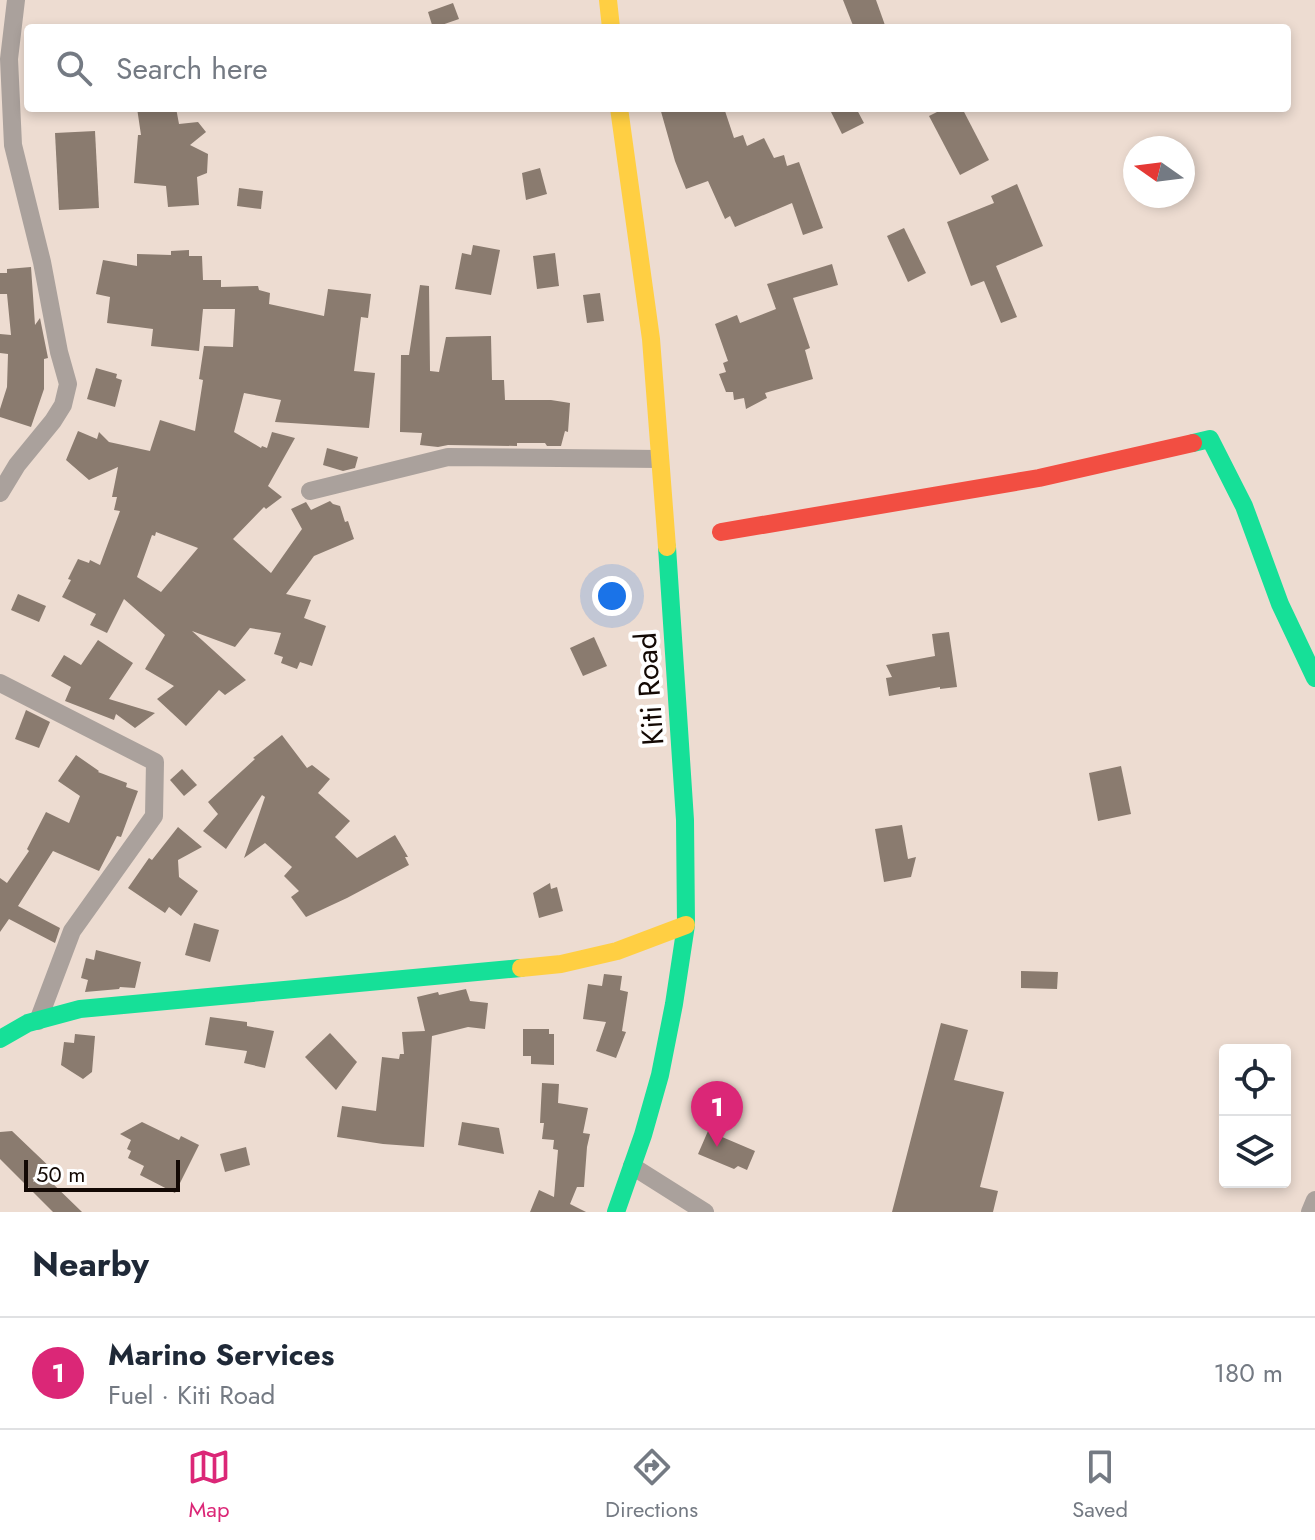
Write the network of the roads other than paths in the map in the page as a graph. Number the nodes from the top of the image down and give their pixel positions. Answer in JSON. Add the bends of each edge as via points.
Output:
{"nodes":[{"id":1,"x":16,"y":0,"type":"edge"},
{"id":2,"x":608,"y":0,"type":"edge"},
{"id":3,"x":611,"y":24,"type":"edge"},
{"id":4,"x":620,"y":112,"type":"edge"},
{"id":5,"x":660,"y":459,"type":"junction"},
{"id":6,"x":310,"y":491,"type":"dead end"},
{"id":7,"x":0,"y":493,"type":"edge"},
{"id":8,"x":721,"y":532,"type":"dead end"},
{"id":9,"x":1315,"y":678,"type":"edge"},
{"id":10,"x":0,"y":683,"type":"edge"},
{"id":11,"x":686,"y":925,"type":"junction"},
{"id":12,"x":38,"y":1021,"type":"junction"},
{"id":13,"x":3,"y":1032,"type":"edge"},
{"id":14,"x":632,"y":1166,"type":"junction"},
{"id":15,"x":1315,"y":1200,"type":"edge"},
{"id":16,"x":616,"y":1212,"type":"edge"},
{"id":17,"x":705,"y":1212,"type":"edge"},
{"id":18,"x":1310,"y":1212,"type":"edge"}],
"edges":[{"from":1,"to":7,"type":"street","via":[[9,59],[13,145],[68,384],[63,405]]},
{"from":2,"to":3,"type":"street"},
{"from":4,"to":5,"type":"street","name":"Kiti Road","via":[[651,339]]},
{"from":5,"to":6,"type":"street","via":[[448,457]]},
{"from":5,"to":11,"type":"street","name":"Kiti Road","via":[[684,789]]},
{"from":8,"to":9,"type":"street","via":[[1039,478],[1210,439],[1244,506],[1280,604]]},
{"from":10,"to":12,"type":"street","via":[[155,762],[154,816],[72,931]]},
{"from":11,"to":12,"type":"street","via":[[617,951],[561,964],[80,1009]]},
{"from":11,"to":14,"type":"street","name":"Kiti Road","via":[[660,1075]]},
{"from":12,"to":13,"type":"street"},
{"from":14,"to":16,"type":"street","name":"Kiti Road"},
{"from":14,"to":17,"type":"street"},
{"from":15,"to":18,"type":"street"}]}
